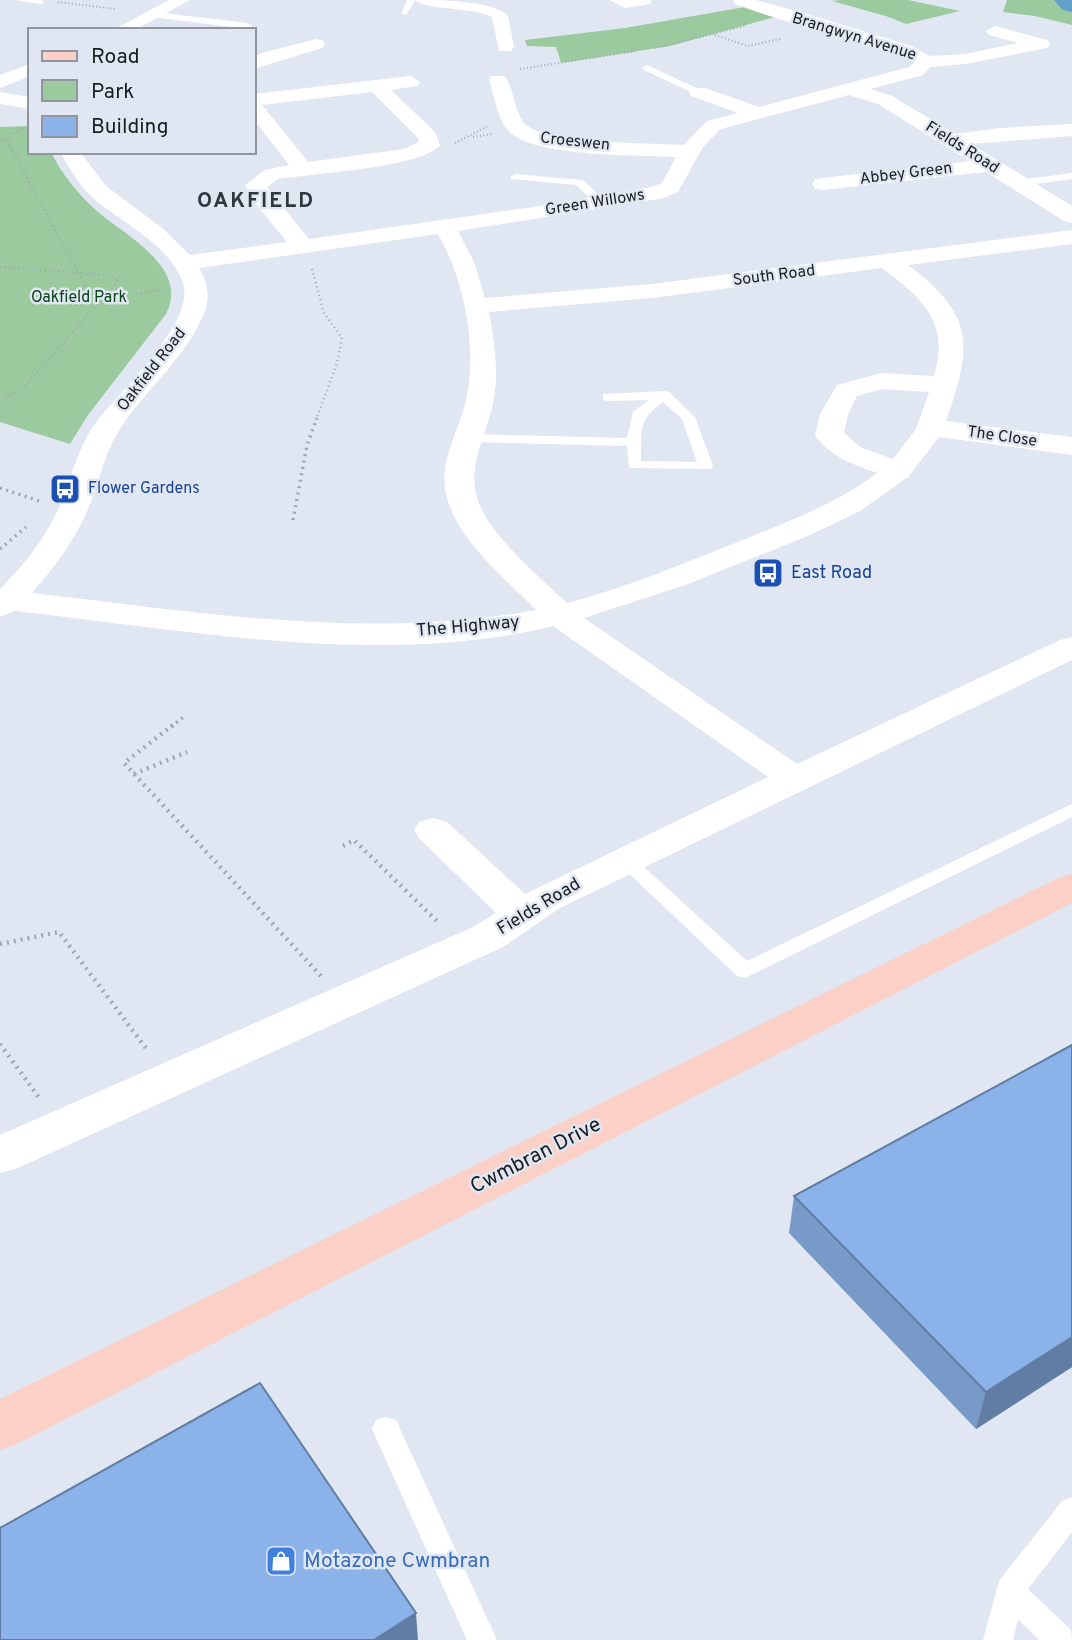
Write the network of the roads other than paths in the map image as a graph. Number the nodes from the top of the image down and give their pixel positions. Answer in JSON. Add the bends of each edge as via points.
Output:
{"nodes":[{"id":1,"x":19,"y":0,"type":"edge"},
{"id":2,"x":182,"y":0,"type":"edge"},
{"id":3,"x":411,"y":0,"type":"edge"},
{"id":4,"x":423,"y":0,"type":"edge"},
{"id":5,"x":617,"y":0,"type":"edge"},
{"id":6,"x":645,"y":0,"type":"edge"},
{"id":7,"x":741,"y":0,"type":"edge"},
{"id":8,"x":40,"y":2,"type":"dead end"},
{"id":9,"x":404,"y":12,"type":"dead end"},
{"id":10,"x":155,"y":15,"type":"junction"},
{"id":11,"x":785,"y":15,"type":"junction"},
{"id":12,"x":248,"y":26,"type":"dead end"},
{"id":13,"x":831,"y":27,"type":"junction"},
{"id":14,"x":126,"y":28,"type":"edge"},
{"id":15,"x":995,"y":31,"type":"dead end"},
{"id":16,"x":318,"y":44,"type":"dead end"},
{"id":17,"x":505,"y":47,"type":"dead end"},
{"id":18,"x":925,"y":62,"type":"junction"},
{"id":19,"x":256,"y":63,"type":"edge"},
{"id":20,"x":647,"y":68,"type":"dead end"},
{"id":21,"x":28,"y":70,"type":"edge"},
{"id":22,"x":498,"y":80,"type":"dead end"},
{"id":23,"x":0,"y":82,"type":"edge"},
{"id":24,"x":411,"y":82,"type":"dead end"},
{"id":25,"x":376,"y":86,"type":"junction"},
{"id":26,"x":849,"y":88,"type":"junction"},
{"id":27,"x":698,"y":92,"type":"joint"},
{"id":28,"x":0,"y":98,"type":"edge"},
{"id":29,"x":26,"y":100,"type":"edge"},
{"id":30,"x":256,"y":100,"type":"edge"},
{"id":31,"x":256,"y":110,"type":"edge"},
{"id":32,"x":755,"y":112,"type":"junction"},
{"id":33,"x":1072,"y":130,"type":"edge"},
{"id":34,"x":951,"y":141,"type":"junction"},
{"id":35,"x":688,"y":151,"type":"junction"},
{"id":36,"x":72,"y":154,"type":"edge"},
{"id":37,"x":989,"y":164,"type":"junction"},
{"id":38,"x":303,"y":169,"type":"junction"},
{"id":39,"x":1072,"y":176,"type":"edge"},
{"id":40,"x":515,"y":177,"type":"dead end"},
{"id":41,"x":1019,"y":183,"type":"junction"},
{"id":42,"x":823,"y":184,"type":"dead end"},
{"id":43,"x":602,"y":203,"type":"junction"},
{"id":44,"x":1072,"y":216,"type":"edge"},
{"id":45,"x":444,"y":226,"type":"junction"},
{"id":46,"x":1072,"y":237,"type":"edge"},
{"id":47,"x":303,"y":246,"type":"junction"},
{"id":48,"x":887,"y":261,"type":"junction"},
{"id":49,"x":184,"y":264,"type":"junction"},
{"id":50,"x":474,"y":306,"type":"junction"},
{"id":51,"x":943,"y":385,"type":"junction"},
{"id":52,"x":664,"y":396,"type":"junction"},
{"id":53,"x":608,"y":397,"type":"dead end"},
{"id":54,"x":933,"y":428,"type":"junction"},
{"id":55,"x":468,"y":438,"type":"junction"},
{"id":56,"x":634,"y":442,"type":"junction"},
{"id":57,"x":1072,"y":446,"type":"edge"},
{"id":58,"x":898,"y":471,"type":"junction"},
{"id":59,"x":4,"y":604,"type":"edge"},
{"id":60,"x":560,"y":615,"type":"junction"},
{"id":61,"x":1072,"y":647,"type":"edge"},
{"id":62,"x":793,"y":778,"type":"junction"},
{"id":63,"x":1072,"y":810,"type":"edge"},
{"id":64,"x":433,"y":830,"type":"dead end"},
{"id":65,"x":625,"y":860,"type":"junction"},
{"id":66,"x":1072,"y":887,"type":"edge"},
{"id":67,"x":523,"y":915,"type":"junction"},
{"id":68,"x":1,"y":1155,"type":"edge"},
{"id":69,"x":0,"y":1426,"type":"edge"},
{"id":70,"x":387,"y":1429,"type":"dead end"},
{"id":71,"x":1072,"y":1510,"type":"edge"},
{"id":72,"x":1009,"y":1591,"type":"junction"},
{"id":73,"x":482,"y":1640,"type":"edge"},
{"id":74,"x":998,"y":1640,"type":"edge"},
{"id":75,"x":1060,"y":1640,"type":"edge"}],
"edges":[{"from":1,"to":8,"type":"lane"},
{"from":2,"to":10,"type":"street"},
{"from":3,"to":9,"type":"lane"},
{"from":4,"to":17,"type":"street","via":[[494,11],[500,15]]},
{"from":5,"to":6,"type":"street"},
{"from":7,"to":11,"type":"street","name":"Brangwyn Avenue"},
{"from":10,"to":12,"type":"lane"},
{"from":10,"to":14,"type":"street"},
{"from":11,"to":13,"type":"street","name":"Brangwyn Avenue"},
{"from":11,"to":13,"type":"street","via":[[759,22],[798,34]]},
{"from":13,"to":18,"type":"street","name":"Brangwyn Avenue","via":[[905,50]]},
{"from":15,"to":18,"type":"street","name":"Green Willows","via":[[1041,44]]},
{"from":16,"to":19,"type":"street"},
{"from":18,"to":26,"type":"street","name":"Green Willows","via":[[916,71]]},
{"from":20,"to":27,"type":"lane"},
{"from":21,"to":23,"type":"street"},
{"from":22,"to":35,"type":"street","name":"Croeswen","via":[[515,125],[531,137]]},
{"from":24,"to":25,"type":"street"},
{"from":25,"to":30,"type":"street"},
{"from":25,"to":38,"type":"street","via":[[428,136],[430,145],[408,155]]},
{"from":26,"to":32,"type":"street","name":"Green Willows"},
{"from":26,"to":34,"type":"street","name":"Fields Road","via":[[885,100]]},
{"from":27,"to":32,"type":"street"},
{"from":28,"to":29,"type":"street"},
{"from":31,"to":38,"type":"street"},
{"from":32,"to":35,"type":"street","name":"Green Willows","via":[[714,125]]},
{"from":33,"to":34,"type":"street"},
{"from":34,"to":37,"type":"street","name":"Fields Road"},
{"from":35,"to":43,"type":"street","name":"Green Willows","via":[[670,187]]},
{"from":36,"to":49,"type":"street","via":[[100,193],[170,247]]},
{"from":37,"to":41,"type":"street","name":"Fields Road"},
{"from":37,"to":42,"type":"street","name":"Abbey Green"},
{"from":38,"to":47,"type":"street","via":[[272,174],[256,185]]},
{"from":39,"to":41,"type":"lane"},
{"from":40,"to":43,"type":"lane","via":[[579,181]]},
{"from":41,"to":44,"type":"street","name":"Fields Road"},
{"from":43,"to":45,"type":"street","name":"Green Willows"},
{"from":45,"to":47,"type":"street","name":"Green Willows"},
{"from":45,"to":50,"type":"street","via":[[459,250]]},
{"from":46,"to":48,"type":"street","name":"South Road"},
{"from":47,"to":49,"type":"street","name":"Green Willows"},
{"from":48,"to":50,"type":"street","name":"South Road","via":[[652,291]]},
{"from":48,"to":51,"type":"street","name":"The Highway","via":[[933,299],[952,331],[953,354]]},
{"from":49,"to":59,"type":"street","name":"Oakfield Road","via":[[198,300],[188,325],[106,428],[60,535]]},
{"from":50,"to":55,"type":"street","via":[[484,378]]},
{"from":51,"to":54,"type":"street","name":"The Highway"},
{"from":51,"to":58,"type":"street","via":[[881,381],[846,391],[829,435],[850,453]]},
{"from":52,"to":53,"type":"lane"},
{"from":52,"to":56,"type":"lane","via":[[640,412]]},
{"from":52,"to":56,"type":"lane","via":[[688,417],[706,466],[635,465]]},
{"from":54,"to":57,"type":"street","name":"The Close"},
{"from":54,"to":58,"type":"street","name":"The Highway"},
{"from":55,"to":56,"type":"lane"},
{"from":55,"to":60,"type":"street","via":[[458,485],[466,510],[480,534]]},
{"from":58,"to":60,"type":"street","name":"The Highway","via":[[853,503],[790,532],[608,602]]},
{"from":59,"to":60,"type":"street","name":"The Highway","via":[[331,632],[444,631]]},
{"from":60,"to":62,"type":"street"},
{"from":61,"to":62,"type":"street","name":"Fields Road"},
{"from":62,"to":65,"type":"street","name":"Fields Road"},
{"from":63,"to":65,"type":"lane","via":[[745,971]]},
{"from":64,"to":67,"type":"street"},
{"from":65,"to":67,"type":"street","name":"Fields Road"},
{"from":66,"to":69,"type":"main road","name":"Cwmbran Drive"},
{"from":67,"to":68,"type":"street","name":"Fields Road","via":[[488,937]]},
{"from":70,"to":73,"type":"lane"},
{"from":71,"to":72,"type":"lane"},
{"from":72,"to":74,"type":"lane"},
{"from":72,"to":75,"type":"lane"}]}
